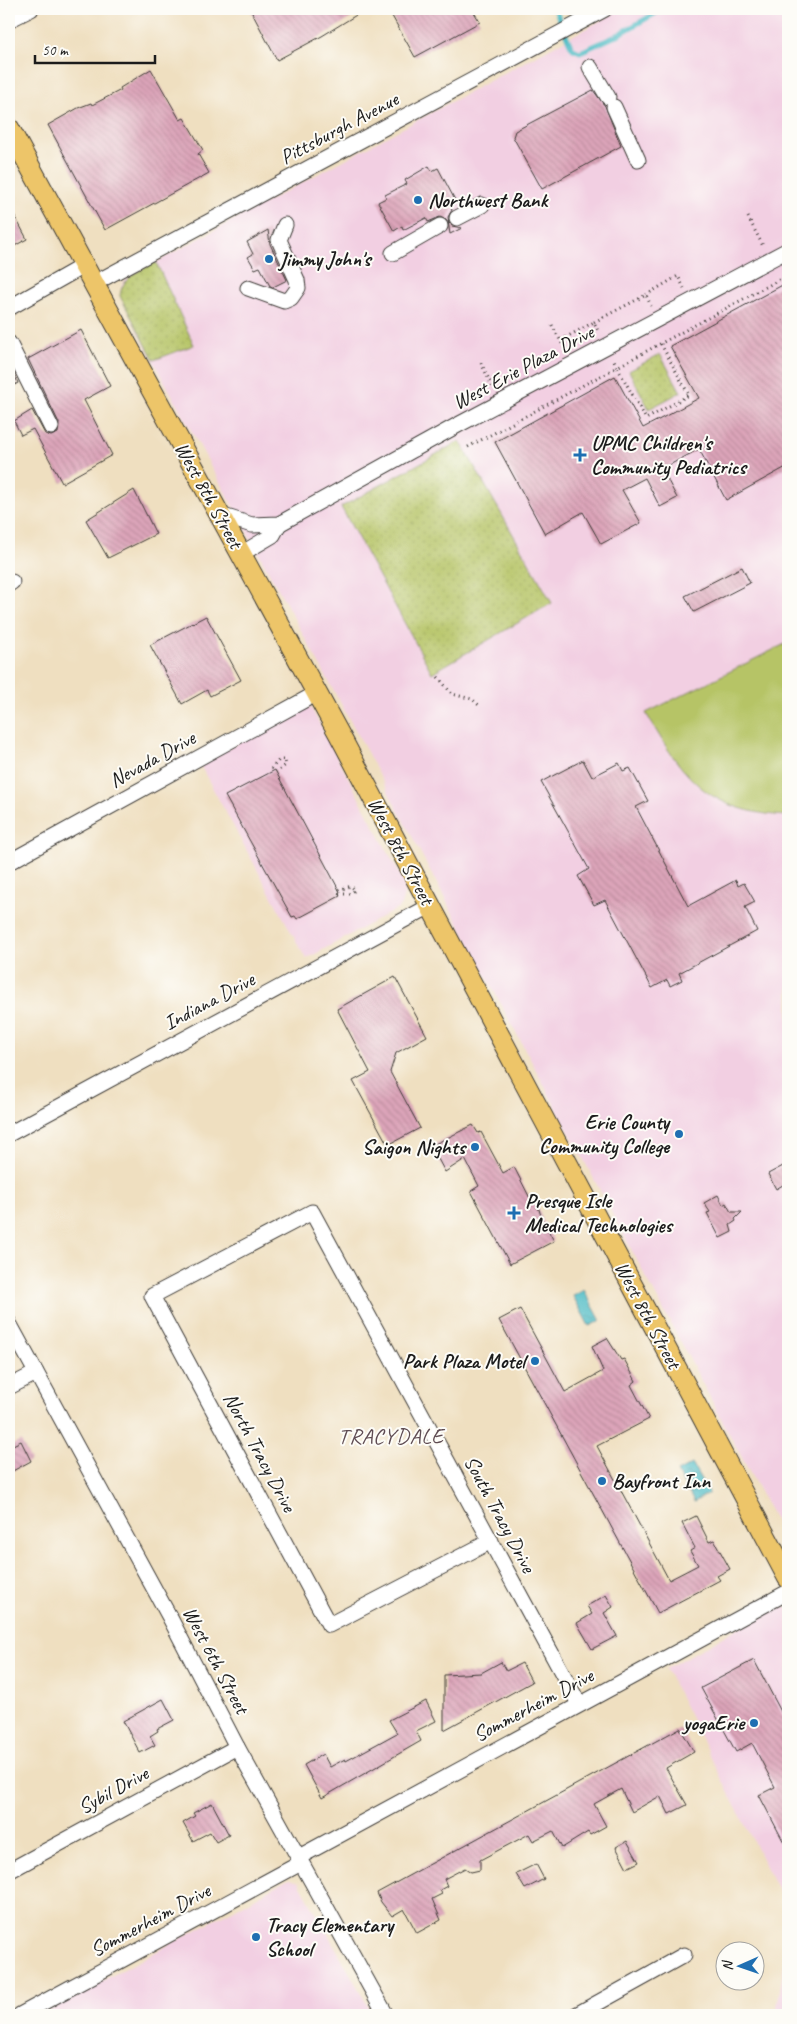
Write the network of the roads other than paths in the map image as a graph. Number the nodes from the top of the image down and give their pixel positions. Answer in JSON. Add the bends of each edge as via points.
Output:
{"nodes":[{"id":1,"x":30,"y":9,"type":"edge"},
{"id":2,"x":604,"y":9,"type":"edge"},
{"id":3,"x":9,"y":20,"type":"edge"},
{"id":4,"x":590,"y":67,"type":"dead end"},
{"id":5,"x":9,"y":128,"type":"edge"},
{"id":6,"x":638,"y":160,"type":"dead end"},
{"id":7,"x":482,"y":205,"type":"dead end"},
{"id":8,"x":457,"y":218,"type":"dead end"},
{"id":9,"x":285,"y":225,"type":"dead end"},
{"id":10,"x":440,"y":226,"type":"dead end"},
{"id":11,"x":788,"y":250,"type":"edge"},
{"id":12,"x":393,"y":253,"type":"dead end"},
{"id":13,"x":88,"y":275,"type":"junction"},
{"id":14,"x":248,"y":288,"type":"dead end"},
{"id":15,"x":9,"y":308,"type":"edge"},
{"id":16,"x":9,"y":343,"type":"edge"},
{"id":17,"x":51,"y":427,"type":"dead end"},
{"id":18,"x":220,"y":514,"type":"junction"},
{"id":19,"x":279,"y":524,"type":"junction"},
{"id":20,"x":241,"y":554,"type":"junction"},
{"id":21,"x":316,"y":693,"type":"junction"},
{"id":22,"x":9,"y":862,"type":"edge"},
{"id":23,"x":430,"y":906,"type":"junction"},
{"id":24,"x":9,"y":1134,"type":"edge"},
{"id":25,"x":312,"y":1212,"type":"joint"},
{"id":26,"x":9,"y":1323,"type":"edge"},
{"id":27,"x":36,"y":1372,"type":"junction"},
{"id":28,"x":9,"y":1387,"type":"edge"},
{"id":29,"x":490,"y":1541,"type":"junction"},
{"id":30,"x":788,"y":1578,"type":"edge"},
{"id":31,"x":788,"y":1592,"type":"edge"},
{"id":32,"x":579,"y":1704,"type":"junction"},
{"id":33,"x":237,"y":1747,"type":"junction"},
{"id":34,"x":300,"y":1860,"type":"junction"},
{"id":35,"x":9,"y":1871,"type":"edge"},
{"id":36,"x":684,"y":1955,"type":"dead end"},
{"id":37,"x":20,"y":2015,"type":"edge"},
{"id":38,"x":386,"y":2015,"type":"edge"},
{"id":39,"x":576,"y":2015,"type":"edge"}],
"edges":[{"from":1,"to":3,"type":"street"},
{"from":2,"to":13,"type":"street","name":"Pittsburgh Avenue"},
{"from":4,"to":6,"type":"street","via":[[611,102]]},
{"from":5,"to":13,"type":"main road","name":"West 8th Street"},
{"from":7,"to":8,"type":"street"},
{"from":9,"to":14,"type":"street","via":[[279,240],[298,288],[291,298],[284,301]]},
{"from":10,"to":12,"type":"street"},
{"from":11,"to":19,"type":"street","name":"West Erie Plaza Drive"},
{"from":13,"to":15,"type":"street","name":"Pittsburgh Avenue"},
{"from":13,"to":18,"type":"main road","name":"West 8th Street"},
{"from":16,"to":17,"type":"street"},
{"from":18,"to":19,"type":"street","name":"West Erie Plaza Drive","via":[[252,526]]},
{"from":18,"to":20,"type":"main road","name":"West 8th Street"},
{"from":19,"to":20,"type":"street","name":"West Erie Plaza Drive","via":[[274,535]]},
{"from":20,"to":21,"type":"main road","name":"West 8th Street"},
{"from":21,"to":22,"type":"street","name":"Nevada Drive"},
{"from":21,"to":23,"type":"main road","name":"West 8th Street"},
{"from":23,"to":24,"type":"street","name":"Indiana Drive"},
{"from":23,"to":30,"type":"main road","name":"West 8th Street"},
{"from":25,"to":29,"type":"street","name":"South Tracy Drive"},
{"from":25,"to":29,"type":"street","name":"North Tracy Drive","via":[[152,1296],[329,1625]]},
{"from":26,"to":27,"type":"street","name":"West 6th Street"},
{"from":27,"to":28,"type":"street"},
{"from":27,"to":33,"type":"street","name":"West 6th Street"},
{"from":29,"to":32,"type":"street","name":"South Tracy Drive"},
{"from":31,"to":32,"type":"street","name":"Sommerheim Drive"},
{"from":32,"to":34,"type":"street","name":"Sommerheim Drive"},
{"from":33,"to":34,"type":"street","name":"West 6th Street"},
{"from":33,"to":35,"type":"street","name":"Sybil Drive"},
{"from":34,"to":37,"type":"street","name":"Sommerheim Drive"},
{"from":34,"to":38,"type":"street","name":"West 6th Street"},
{"from":36,"to":39,"type":"street"}]}
